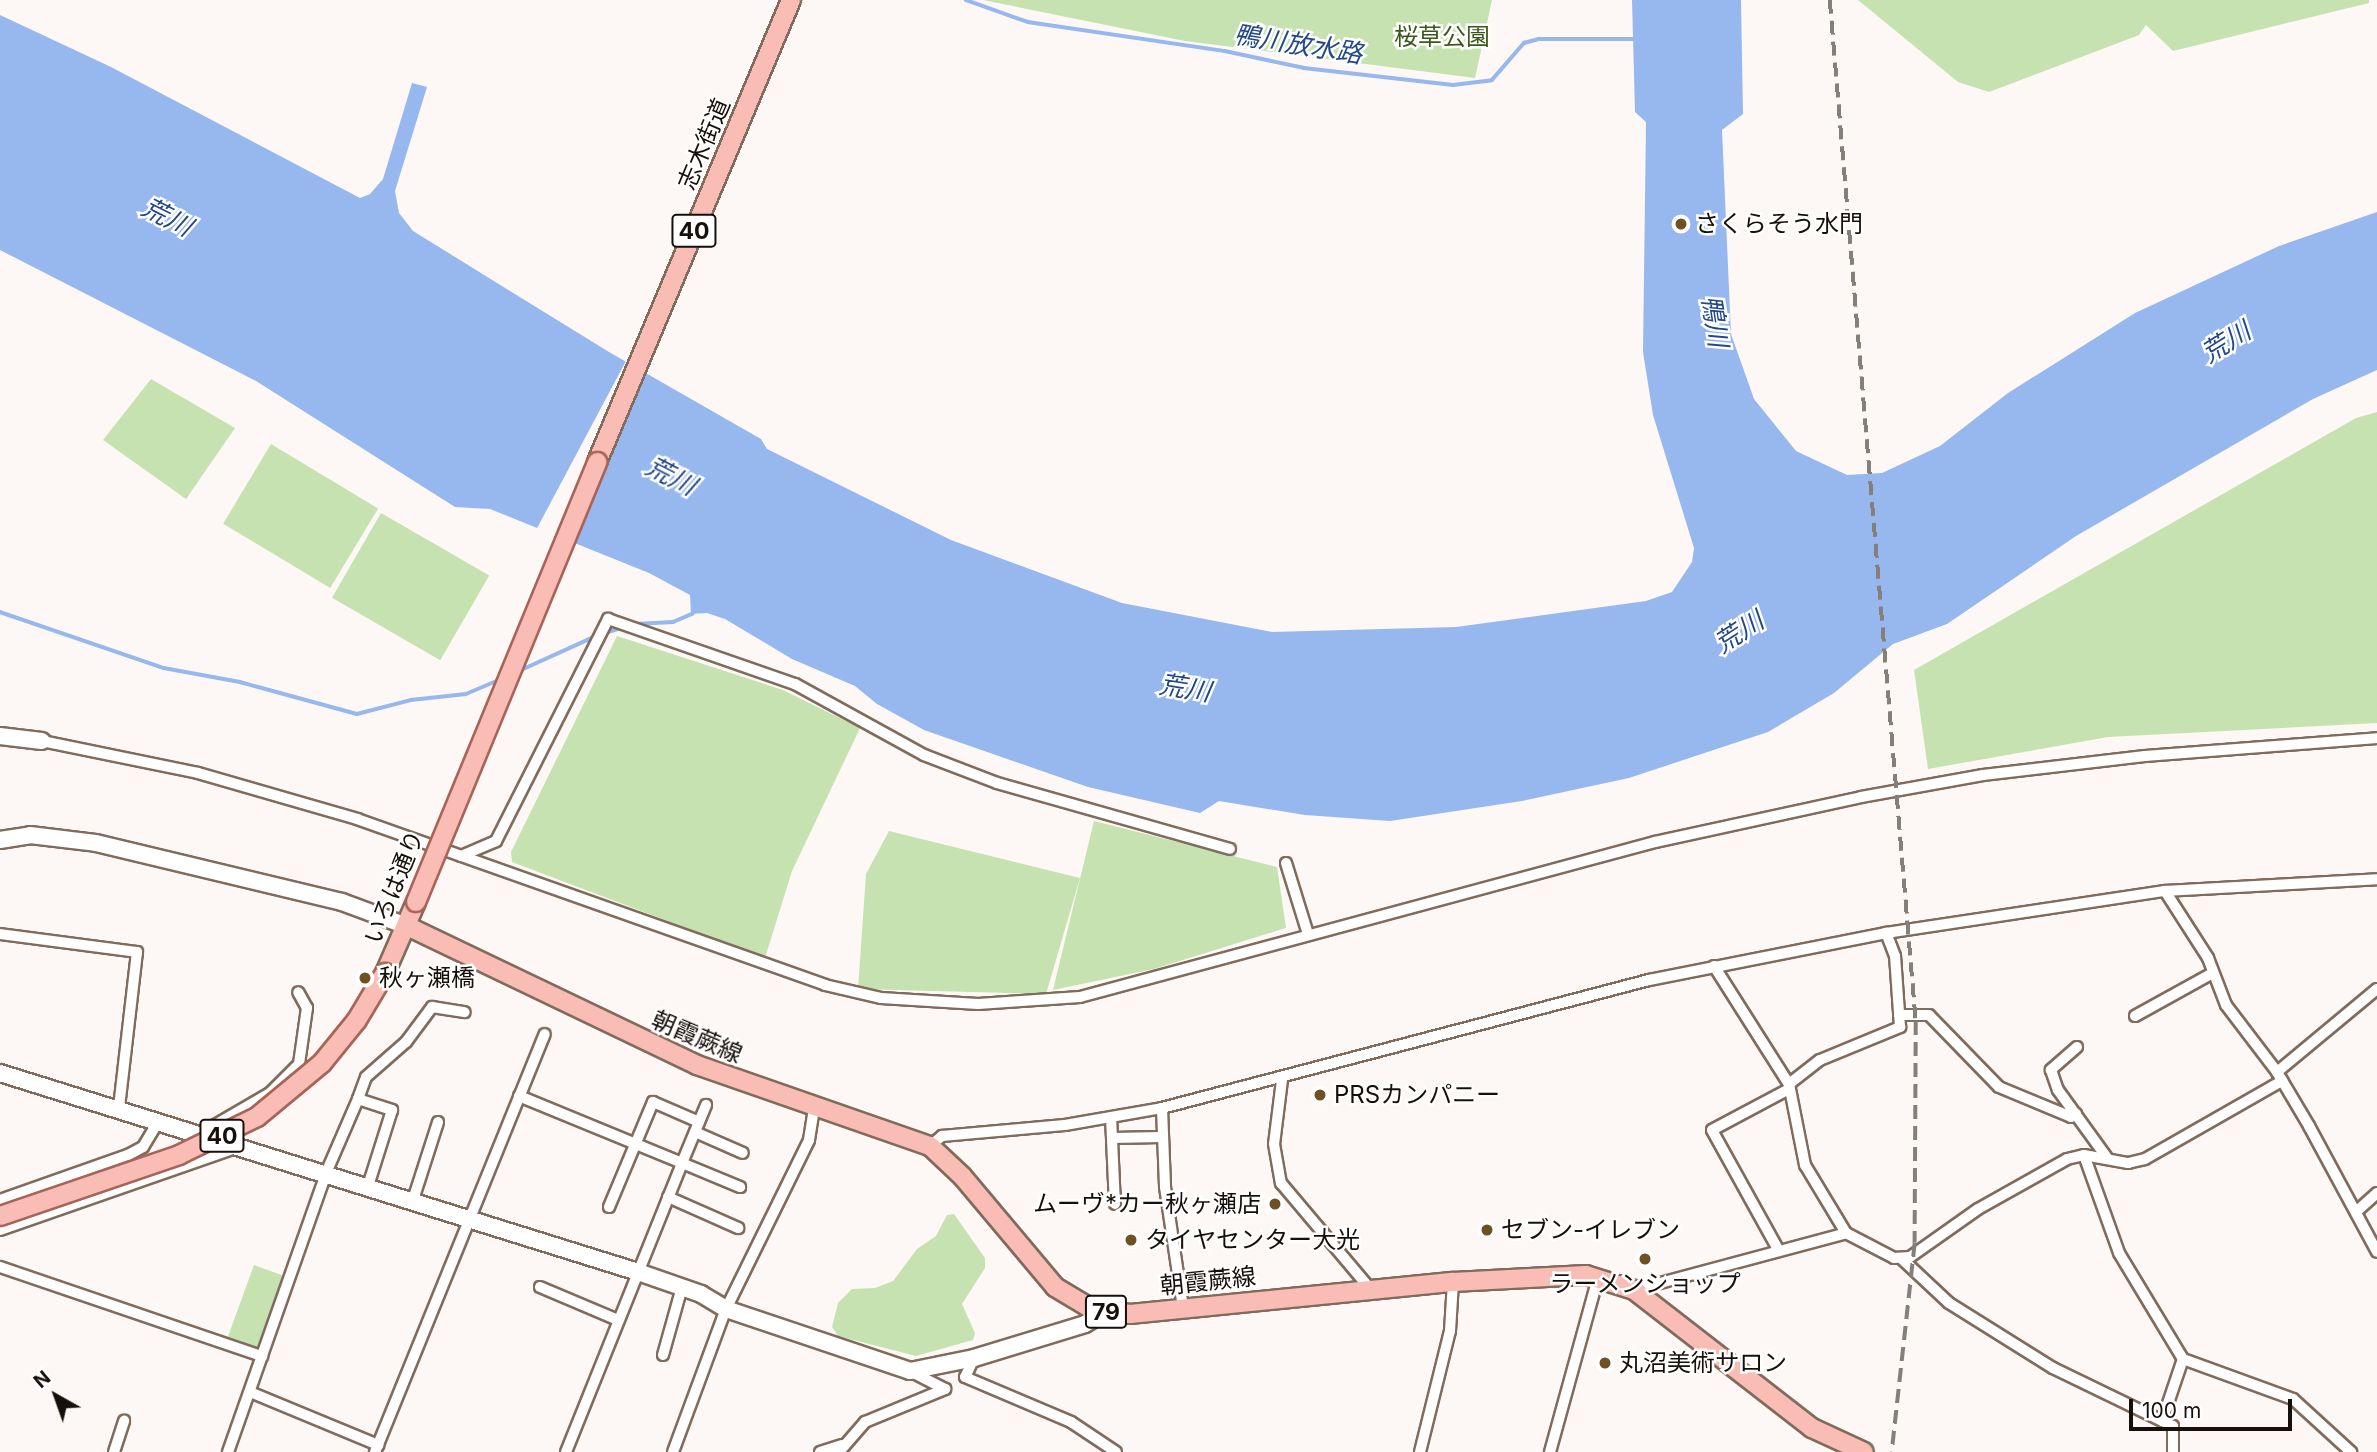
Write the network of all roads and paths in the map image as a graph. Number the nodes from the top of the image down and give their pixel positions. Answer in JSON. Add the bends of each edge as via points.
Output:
{"nodes":[{"id":1,"x":791,"y":0,"type":"edge"},
{"id":2,"x":597,"y":462,"type":"joint"},
{"id":3,"x":0,"y":736,"type":"edge"},
{"id":4,"x":2377,"y":738,"type":"edge"},
{"id":5,"x":42,"y":741,"type":"joint"},
{"id":6,"x":0,"y":841,"type":"edge"},
{"id":7,"x":1230,"y":849,"type":"dead end"},
{"id":8,"x":461,"y":856,"type":"junction"},
{"id":9,"x":1286,"y":863,"type":"dead end"},
{"id":10,"x":2377,"y":879,"type":"edge"},
{"id":11,"x":2165,"y":891,"type":"junction"},
{"id":12,"x":407,"y":926,"type":"junction"},
{"id":13,"x":1886,"y":933,"type":"junction"},
{"id":14,"x":0,"y":934,"type":"edge"},
{"id":15,"x":1308,"y":934,"type":"junction"},
{"id":16,"x":1714,"y":966,"type":"junction"},
{"id":17,"x":2211,"y":974,"type":"junction"},
{"id":18,"x":2377,"y":989,"type":"edge"},
{"id":19,"x":298,"y":992,"type":"dead end"},
{"id":20,"x":465,"y":1012,"type":"dead end"},
{"id":21,"x":1899,"y":1015,"type":"junction"},
{"id":22,"x":2135,"y":1016,"type":"dead end"},
{"id":23,"x":545,"y":1034,"type":"dead end"},
{"id":24,"x":2077,"y":1048,"type":"dead end"},
{"id":25,"x":0,"y":1073,"type":"edge"},
{"id":26,"x":2280,"y":1076,"type":"junction"},
{"id":27,"x":1282,"y":1080,"type":"junction"},
{"id":28,"x":1789,"y":1086,"type":"junction"},
{"id":29,"x":519,"y":1096,"type":"junction"},
{"id":30,"x":358,"y":1100,"type":"junction"},
{"id":31,"x":706,"y":1105,"type":"dead end"},
{"id":32,"x":814,"y":1107,"type":"junction"},
{"id":33,"x":119,"y":1108,"type":"junction"},
{"id":34,"x":1162,"y":1108,"type":"junction"},
{"id":35,"x":2076,"y":1114,"type":"junction"},
{"id":36,"x":1111,"y":1118,"type":"junction"},
{"id":37,"x":158,"y":1122,"type":"junction"},
{"id":38,"x":438,"y":1122,"type":"dead end"},
{"id":39,"x":697,"y":1127,"type":"junction"},
{"id":40,"x":196,"y":1136,"type":"junction"},
{"id":41,"x":1161,"y":1137,"type":"junction"},
{"id":42,"x":1112,"y":1138,"type":"junction"},
{"id":43,"x":635,"y":1143,"type":"junction"},
{"id":44,"x":930,"y":1146,"type":"junction"},
{"id":45,"x":233,"y":1149,"type":"junction"},
{"id":46,"x":743,"y":1153,"type":"dead end"},
{"id":47,"x":2084,"y":1155,"type":"junction"},
{"id":48,"x":2108,"y":1159,"type":"junction"},
{"id":49,"x":682,"y":1163,"type":"junction"},
{"id":50,"x":327,"y":1174,"type":"junction"},
{"id":51,"x":368,"y":1186,"type":"junction"},
{"id":52,"x":740,"y":1187,"type":"dead end"},
{"id":53,"x":2377,"y":1193,"type":"edge"},
{"id":54,"x":668,"y":1197,"type":"junction"},
{"id":55,"x":0,"y":1200,"type":"edge"},
{"id":56,"x":413,"y":1200,"type":"junction"},
{"id":57,"x":1115,"y":1204,"type":"dead end"},
{"id":58,"x":609,"y":1207,"type":"dead end"},
{"id":59,"x":2357,"y":1211,"type":"junction"},
{"id":60,"x":0,"y":1216,"type":"edge"},
{"id":61,"x":468,"y":1217,"type":"junction"},
{"id":62,"x":738,"y":1228,"type":"dead end"},
{"id":63,"x":0,"y":1230,"type":"edge"},
{"id":64,"x":1846,"y":1233,"type":"junction"},
{"id":65,"x":1779,"y":1251,"type":"junction"},
{"id":66,"x":2377,"y":1252,"type":"edge"},
{"id":67,"x":1902,"y":1259,"type":"junction"},
{"id":68,"x":0,"y":1267,"type":"edge"},
{"id":69,"x":638,"y":1272,"type":"junction"},
{"id":70,"x":1598,"y":1278,"type":"junction"},
{"id":71,"x":1454,"y":1282,"type":"junction"},
{"id":72,"x":540,"y":1287,"type":"dead end"},
{"id":73,"x":682,"y":1287,"type":"junction"},
{"id":74,"x":1371,"y":1290,"type":"junction"},
{"id":75,"x":1634,"y":1290,"type":"junction"},
{"id":76,"x":1183,"y":1308,"type":"junction"},
{"id":77,"x":726,"y":1309,"type":"junction"},
{"id":78,"x":1104,"y":1312,"type":"junction"},
{"id":79,"x":618,"y":1320,"type":"junction"},
{"id":80,"x":663,"y":1355,"type":"dead end"},
{"id":81,"x":262,"y":1356,"type":"junction"},
{"id":82,"x":974,"y":1357,"type":"junction"},
{"id":83,"x":2183,"y":1359,"type":"junction"},
{"id":84,"x":910,"y":1371,"type":"junction"},
{"id":85,"x":965,"y":1377,"type":"junction"},
{"id":86,"x":945,"y":1389,"type":"junction"},
{"id":87,"x":250,"y":1392,"type":"junction"},
{"id":88,"x":2162,"y":1420,"type":"junction"},
{"id":89,"x":124,"y":1421,"type":"dead end"},
{"id":90,"x":376,"y":1449,"type":"edge"},
{"id":91,"x":841,"y":1449,"type":"edge"},
{"id":92,"x":675,"y":1451,"type":"edge"},
{"id":93,"x":114,"y":1452,"type":"edge"},
{"id":94,"x":228,"y":1452,"type":"edge"},
{"id":95,"x":566,"y":1452,"type":"edge"},
{"id":96,"x":821,"y":1452,"type":"edge"},
{"id":97,"x":1116,"y":1452,"type":"edge"},
{"id":98,"x":1420,"y":1452,"type":"edge"},
{"id":99,"x":1550,"y":1452,"type":"edge"},
{"id":100,"x":1864,"y":1452,"type":"edge"},
{"id":101,"x":2173,"y":1452,"type":"edge"},
{"id":102,"x":2351,"y":1452,"type":"edge"}],
"edges":[{"from":1,"to":2,"type":"main road","name":"志木街道","number":"40"},
{"from":2,"to":12,"type":"main road","name":"いろは通り","number":"40","bridge":true},
{"from":3,"to":5,"type":"street"},
{"from":4,"to":15,"type":"street","via":[[2217,748],[1925,784],[1655,842]]},
{"from":5,"to":8,"type":"street","via":[[249,786]]},
{"from":6,"to":12,"type":"street","via":[[30,835],[96,843],[352,905]]},
{"from":7,"to":8,"type":"street","via":[[1008,787],[924,755],[795,684],[608,619],[496,841]]},
{"from":8,"to":15,"type":"street","via":[[784,973],[855,994],[901,1000],[978,1004],[1060,1001]]},
{"from":9,"to":15,"type":"street"},
{"from":10,"to":11,"type":"street"},
{"from":11,"to":13,"type":"street"},
{"from":11,"to":17,"type":"street","via":[[2208,958]]},
{"from":12,"to":32,"type":"main road","name":"朝霞蕨線","number":"79","via":[[671,1054]]},
{"from":12,"to":60,"type":"main road","name":"いろは通り","number":"40","bridge":true,"via":[[363,1012],[323,1063],[257,1117],[191,1150]]},
{"from":13,"to":16,"type":"street"},
{"from":13,"to":21,"type":"street","via":[[1895,957]]},
{"from":14,"to":33,"type":"street","via":[[137,952]]},
{"from":16,"to":27,"type":"street"},
{"from":16,"to":28,"type":"street"},
{"from":17,"to":22,"type":"street"},
{"from":17,"to":26,"type":"street","via":[[2226,1005]]},
{"from":18,"to":26,"type":"street"},
{"from":19,"to":40,"type":"street","via":[[307,1008],[299,1064],[270,1093]]},
{"from":20,"to":30,"type":"street","via":[[432,1007],[406,1042],[366,1077]]},
{"from":21,"to":28,"type":"street","via":[[1900,1027],[1820,1060]]},
{"from":21,"to":35,"type":"street","via":[[1929,1015],[1999,1087],[2071,1117]]},
{"from":23,"to":29,"type":"street"},
{"from":24,"to":35,"type":"street","via":[[2051,1070]]},
{"from":25,"to":33,"type":"street"},
{"from":26,"to":48,"type":"street","via":[[2145,1159],[2128,1163]]},
{"from":26,"to":59,"type":"street"},
{"from":27,"to":34,"type":"street"},
{"from":27,"to":74,"type":"street","via":[[1274,1144],[1281,1183]]},
{"from":28,"to":64,"type":"street","via":[[1805,1165]]},
{"from":28,"to":65,"type":"street","via":[[1712,1130]]},
{"from":29,"to":43,"type":"street"},
{"from":29,"to":61,"type":"street"},
{"from":30,"to":50,"type":"street"},
{"from":30,"to":51,"type":"street","via":[[392,1110]]},
{"from":31,"to":39,"type":"street"},
{"from":32,"to":44,"type":"main road","name":"朝霞蕨線","number":"79"},
{"from":32,"to":77,"type":"street","via":[[809,1140]]},
{"from":33,"to":37,"type":"street"},
{"from":34,"to":36,"type":"street"},
{"from":34,"to":41,"type":"street"},
{"from":35,"to":48,"type":"street"},
{"from":36,"to":42,"type":"street"},
{"from":36,"to":44,"type":"street","via":[[942,1136]]},
{"from":37,"to":40,"type":"street"},
{"from":37,"to":55,"type":"street","via":[[143,1147],[128,1155]]},
{"from":38,"to":56,"type":"street"},
{"from":39,"to":43,"type":"street","via":[[653,1102]]},
{"from":39,"to":46,"type":"street"},
{"from":39,"to":49,"type":"street"},
{"from":40,"to":45,"type":"street"},
{"from":41,"to":42,"type":"street"},
{"from":41,"to":76,"type":"street"},
{"from":42,"to":57,"type":"street"},
{"from":43,"to":49,"type":"street"},
{"from":43,"to":58,"type":"street"},
{"from":44,"to":78,"type":"main road","name":"朝霞蕨線","number":"79","via":[[962,1175],[1055,1287],[1077,1303]]},
{"from":45,"to":50,"type":"street"},
{"from":45,"to":63,"type":"street"},
{"from":47,"to":48,"type":"street"},
{"from":47,"to":67,"type":"street","via":[[2048,1169]]},
{"from":47,"to":83,"type":"street","via":[[2119,1253]]},
{"from":49,"to":52,"type":"street"},
{"from":49,"to":54,"type":"street"},
{"from":50,"to":51,"type":"street"},
{"from":50,"to":81,"type":"street"},
{"from":51,"to":56,"type":"street"},
{"from":53,"to":59,"type":"street"},
{"from":54,"to":62,"type":"street"},
{"from":54,"to":69,"type":"street"},
{"from":56,"to":61,"type":"street"},
{"from":59,"to":66,"type":"street"},
{"from":61,"to":69,"type":"street"},
{"from":61,"to":90,"type":"street"},
{"from":64,"to":65,"type":"street"},
{"from":64,"to":67,"type":"street"},
{"from":65,"to":75,"type":"street"},
{"from":67,"to":88,"type":"street","via":[[1950,1303],[2053,1368]]},
{"from":68,"to":81,"type":"street"},
{"from":69,"to":73,"type":"street"},
{"from":69,"to":79,"type":"street"},
{"from":70,"to":71,"type":"main road","name":"朝霞蕨線","number":"79","via":[[1557,1274]]},
{"from":70,"to":75,"type":"main road","name":"朝霞蕨線","number":"79"},
{"from":70,"to":99,"type":"street"},
{"from":71,"to":74,"type":"main road","name":"朝霞蕨線","number":"79"},
{"from":71,"to":98,"type":"street","via":[[1450,1331]]},
{"from":72,"to":79,"type":"street"},
{"from":73,"to":77,"type":"street"},
{"from":73,"to":80,"type":"street"},
{"from":74,"to":76,"type":"main road","name":"朝霞蕨線","number":"79"},
{"from":75,"to":100,"type":"main road","name":"朝霞蕨線","number":"79","via":[[1812,1428]]},
{"from":76,"to":78,"type":"main road","name":"朝霞蕨線","number":"79"},
{"from":77,"to":84,"type":"street"},
{"from":77,"to":92,"type":"street"},
{"from":78,"to":82,"type":"street","via":[[1085,1324]]},
{"from":79,"to":95,"type":"street"},
{"from":81,"to":87,"type":"street"},
{"from":82,"to":84,"type":"street"},
{"from":82,"to":85,"type":"street"},
{"from":83,"to":88,"type":"street"},
{"from":83,"to":102,"type":"street","via":[[2293,1399]]},
{"from":84,"to":86,"type":"street"},
{"from":85,"to":86,"type":"street"},
{"from":85,"to":97,"type":"street","via":[[1071,1422]]},
{"from":86,"to":91,"type":"street","via":[[865,1422]]},
{"from":87,"to":90,"type":"street"},
{"from":87,"to":94,"type":"street"},
{"from":88,"to":101,"type":"street","via":[[2175,1431]]},
{"from":89,"to":93,"type":"street"},
{"from":91,"to":96,"type":"street"}]}
